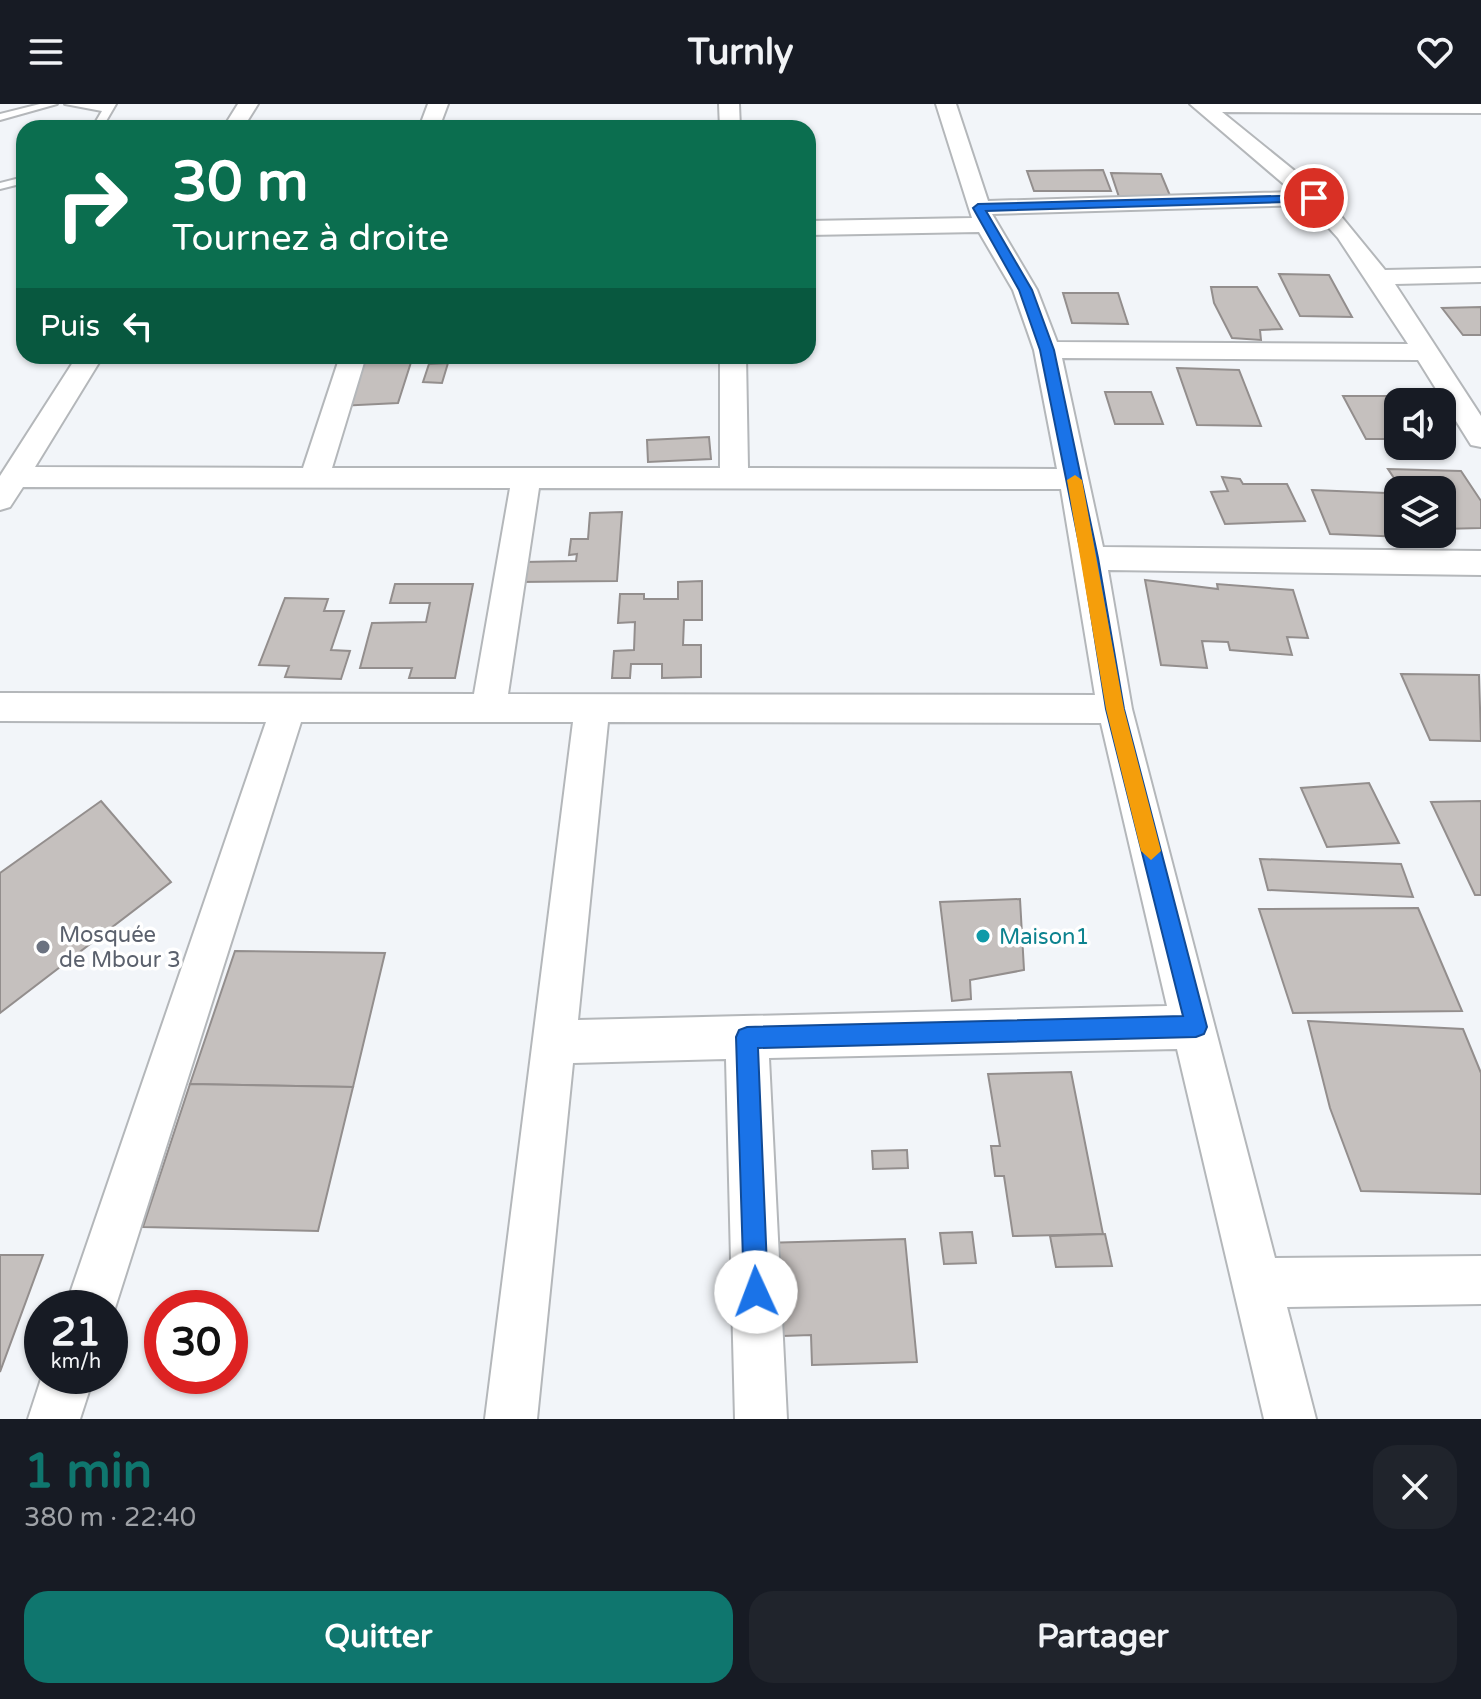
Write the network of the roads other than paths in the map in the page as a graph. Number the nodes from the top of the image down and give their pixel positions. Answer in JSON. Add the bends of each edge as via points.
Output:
{"nodes":[{"id":1,"x":52,"y":104,"type":"edge"},
{"id":2,"x":70,"y":104,"type":"edge"},
{"id":3,"x":946,"y":104,"type":"edge"},
{"id":4,"x":1200,"y":105,"type":"edge"},
{"id":5,"x":110,"y":106,"type":"edge"},
{"id":6,"x":1481,"y":107,"type":"edge"},
{"id":7,"x":0,"y":117,"type":"edge"},
{"id":8,"x":1314,"y":198,"type":"junction"},
{"id":9,"x":982,"y":216,"type":"junction"},
{"id":10,"x":816,"y":227,"type":"edge"},
{"id":11,"x":1481,"y":275,"type":"edge"},
{"id":12,"x":1378,"y":277,"type":"junction"},
{"id":13,"x":1047,"y":350,"type":"junction"},
{"id":14,"x":1424,"y":352,"type":"junction"},
{"id":15,"x":85,"y":364,"type":"edge"},
{"id":16,"x":350,"y":364,"type":"edge"},
{"id":17,"x":733,"y":364,"type":"edge"},
{"id":18,"x":1481,"y":438,"type":"edge"},
{"id":19,"x":314,"y":478,"type":"junction"},
{"id":20,"x":526,"y":479,"type":"junction"},
{"id":21,"x":734,"y":479,"type":"junction"},
{"id":22,"x":1074,"y":479,"type":"junction"},
{"id":23,"x":7,"y":489,"type":"edge"},
{"id":24,"x":1090,"y":558,"type":"junction"},
{"id":25,"x":1481,"y":563,"type":"edge"},
{"id":26,"x":489,"y":706,"type":"junction"},
{"id":27,"x":0,"y":707,"type":"edge"},
{"id":28,"x":288,"y":707,"type":"junction"},
{"id":29,"x":592,"y":707,"type":"junction"},
{"id":30,"x":1115,"y":709,"type":"junction"},
{"id":31,"x":1196,"y":1027,"type":"junction"},
{"id":32,"x":747,"y":1037,"type":"junction"},
{"id":33,"x":554,"y":1042,"type":"junction"},
{"id":34,"x":1481,"y":1280,"type":"edge"},
{"id":35,"x":1255,"y":1283,"type":"junction"},
{"id":36,"x":96,"y":1290,"type":"edge"},
{"id":37,"x":62,"y":1394,"type":"edge"},
{"id":38,"x":54,"y":1419,"type":"edge"},
{"id":39,"x":511,"y":1419,"type":"edge"},
{"id":40,"x":761,"y":1419,"type":"edge"},
{"id":41,"x":1290,"y":1419,"type":"edge"}],
"edges":[{"from":1,"to":7,"type":"lane"},
{"from":2,"to":5,"type":"lane"},
{"from":3,"to":9,"type":"street"},
{"from":4,"to":6,"type":"street"},
{"from":4,"to":8,"type":"street"},
{"from":8,"to":9,"type":"street"},
{"from":8,"to":12,"type":"street"},
{"from":9,"to":10,"type":"street"},
{"from":9,"to":13,"type":"street","via":[[1011,261]]},
{"from":11,"to":12,"type":"street"},
{"from":12,"to":14,"type":"street"},
{"from":13,"to":14,"type":"street"},
{"from":13,"to":22,"type":"street"},
{"from":14,"to":18,"type":"street"},
{"from":15,"to":23,"type":"street"},
{"from":16,"to":19,"type":"street"},
{"from":17,"to":21,"type":"street"},
{"from":19,"to":20,"type":"street"},
{"from":19,"to":23,"type":"street"},
{"from":20,"to":21,"type":"street"},
{"from":20,"to":26,"type":"street"},
{"from":21,"to":22,"type":"street"},
{"from":22,"to":24,"type":"street"},
{"from":24,"to":25,"type":"street"},
{"from":24,"to":30,"type":"street"},
{"from":26,"to":28,"type":"street"},
{"from":26,"to":29,"type":"street"},
{"from":27,"to":28,"type":"street"},
{"from":28,"to":36,"type":"street"},
{"from":29,"to":30,"type":"street"},
{"from":29,"to":33,"type":"street"},
{"from":30,"to":31,"type":"street"},
{"from":31,"to":32,"type":"street"},
{"from":31,"to":35,"type":"street"},
{"from":32,"to":33,"type":"street"},
{"from":32,"to":40,"type":"street"},
{"from":33,"to":39,"type":"street"},
{"from":34,"to":35,"type":"street"},
{"from":35,"to":41,"type":"street"},
{"from":37,"to":38,"type":"street"}]}
